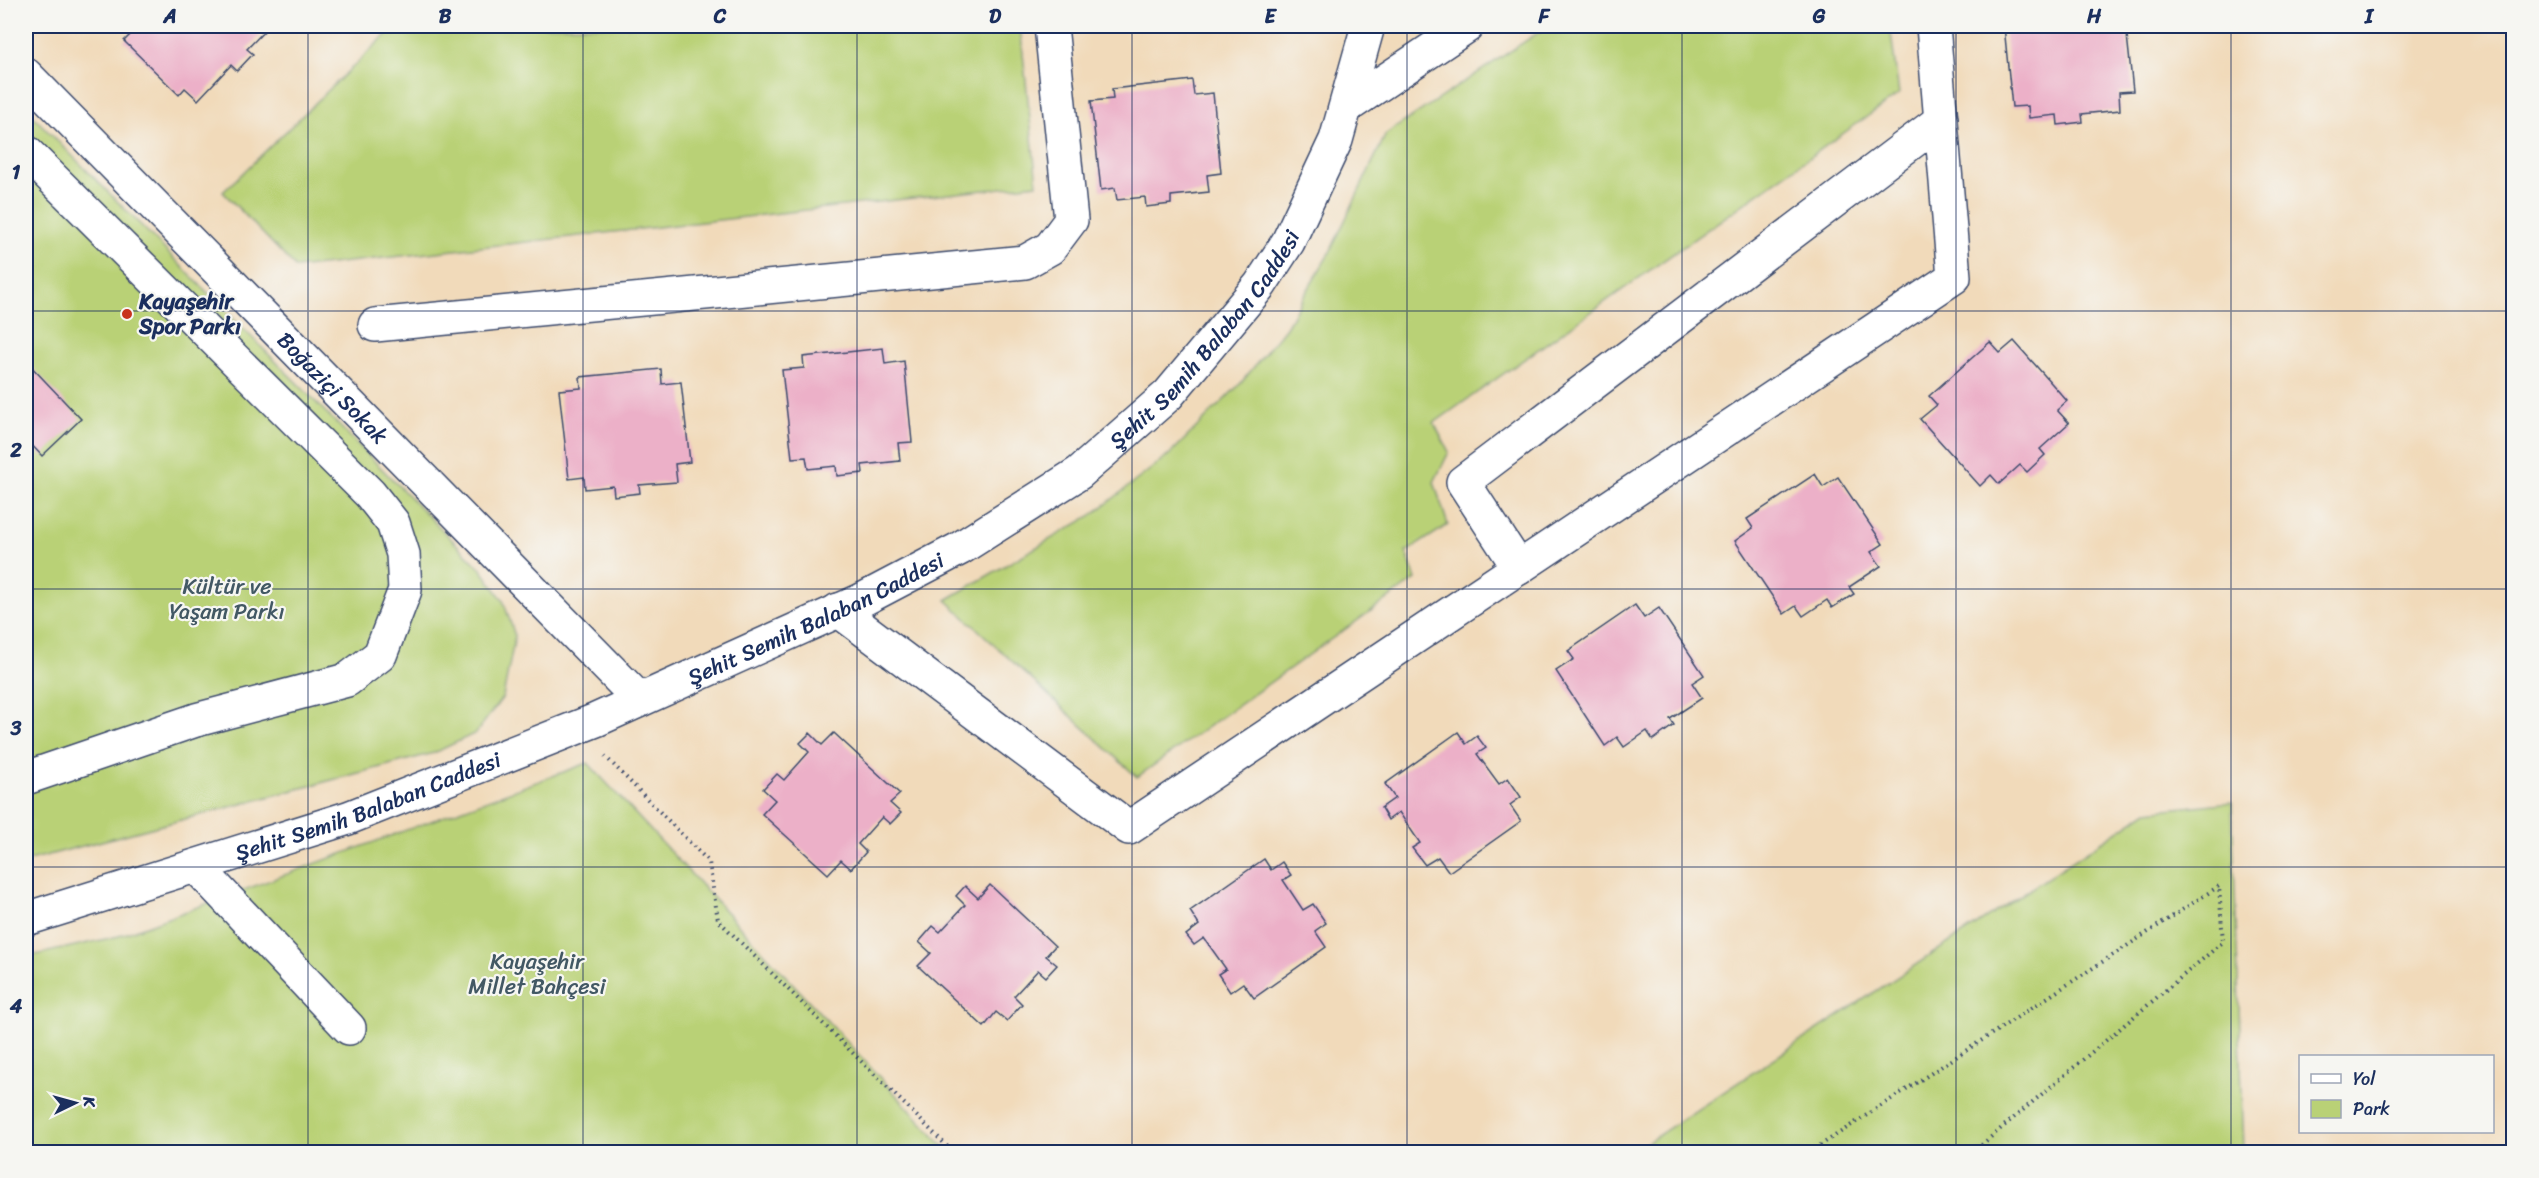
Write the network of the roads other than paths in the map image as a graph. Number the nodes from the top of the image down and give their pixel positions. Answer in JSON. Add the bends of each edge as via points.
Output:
{"nodes":[{"id":1,"x":1051,"y":26,"type":"edge"},
{"id":2,"x":1368,"y":26,"type":"edge"},
{"id":3,"x":1467,"y":26,"type":"edge"},
{"id":4,"x":1933,"y":26,"type":"edge"},
{"id":5,"x":27,"y":80,"type":"edge"},
{"id":6,"x":1346,"y":106,"type":"junction"},
{"id":7,"x":1941,"y":120,"type":"junction"},
{"id":8,"x":26,"y":152,"type":"edge"},
{"id":9,"x":375,"y":325,"type":"dead end"},
{"id":10,"x":1519,"y":568,"type":"junction"},
{"id":11,"x":838,"y":610,"type":"junction"},
{"id":12,"x":640,"y":700,"type":"junction"},
{"id":13,"x":26,"y":778,"type":"edge"},
{"id":14,"x":196,"y":866,"type":"junction"},
{"id":15,"x":26,"y":919,"type":"edge"},
{"id":16,"x":349,"y":1028,"type":"dead end"}],
"edges":[{"from":1,"to":9,"type":"street","via":[[1071,220],[1050,248],[1025,262]]},
{"from":2,"to":6,"type":"street","name":"Şehit Semih Balaban Caddesi"},
{"from":3,"to":6,"type":"street"},
{"from":4,"to":7,"type":"street"},
{"from":5,"to":12,"type":"street","name":"Boğaziçi Sokak"},
{"from":6,"to":11,"type":"street","name":"Şehit Semih Balaban Caddesi","via":[[1336,140],[1288,242],[1260,285],[1168,395],[1079,473],[959,549]]},
{"from":7,"to":10,"type":"street","via":[[1954,277]]},
{"from":7,"to":10,"type":"street","via":[[1462,482]]},
{"from":8,"to":13,"type":"street","via":[[370,494],[393,523],[404,554],[405,590],[380,655],[347,680],[196,720]]},
{"from":10,"to":11,"type":"street","via":[[1129,828]]},
{"from":11,"to":12,"type":"street","name":"Şehit Semih Balaban Caddesi"},
{"from":12,"to":14,"type":"street","name":"Şehit Semih Balaban Caddesi","via":[[348,818]]},
{"from":14,"to":15,"type":"street","name":"Şehit Semih Balaban Caddesi"},
{"from":14,"to":16,"type":"street"}]}
